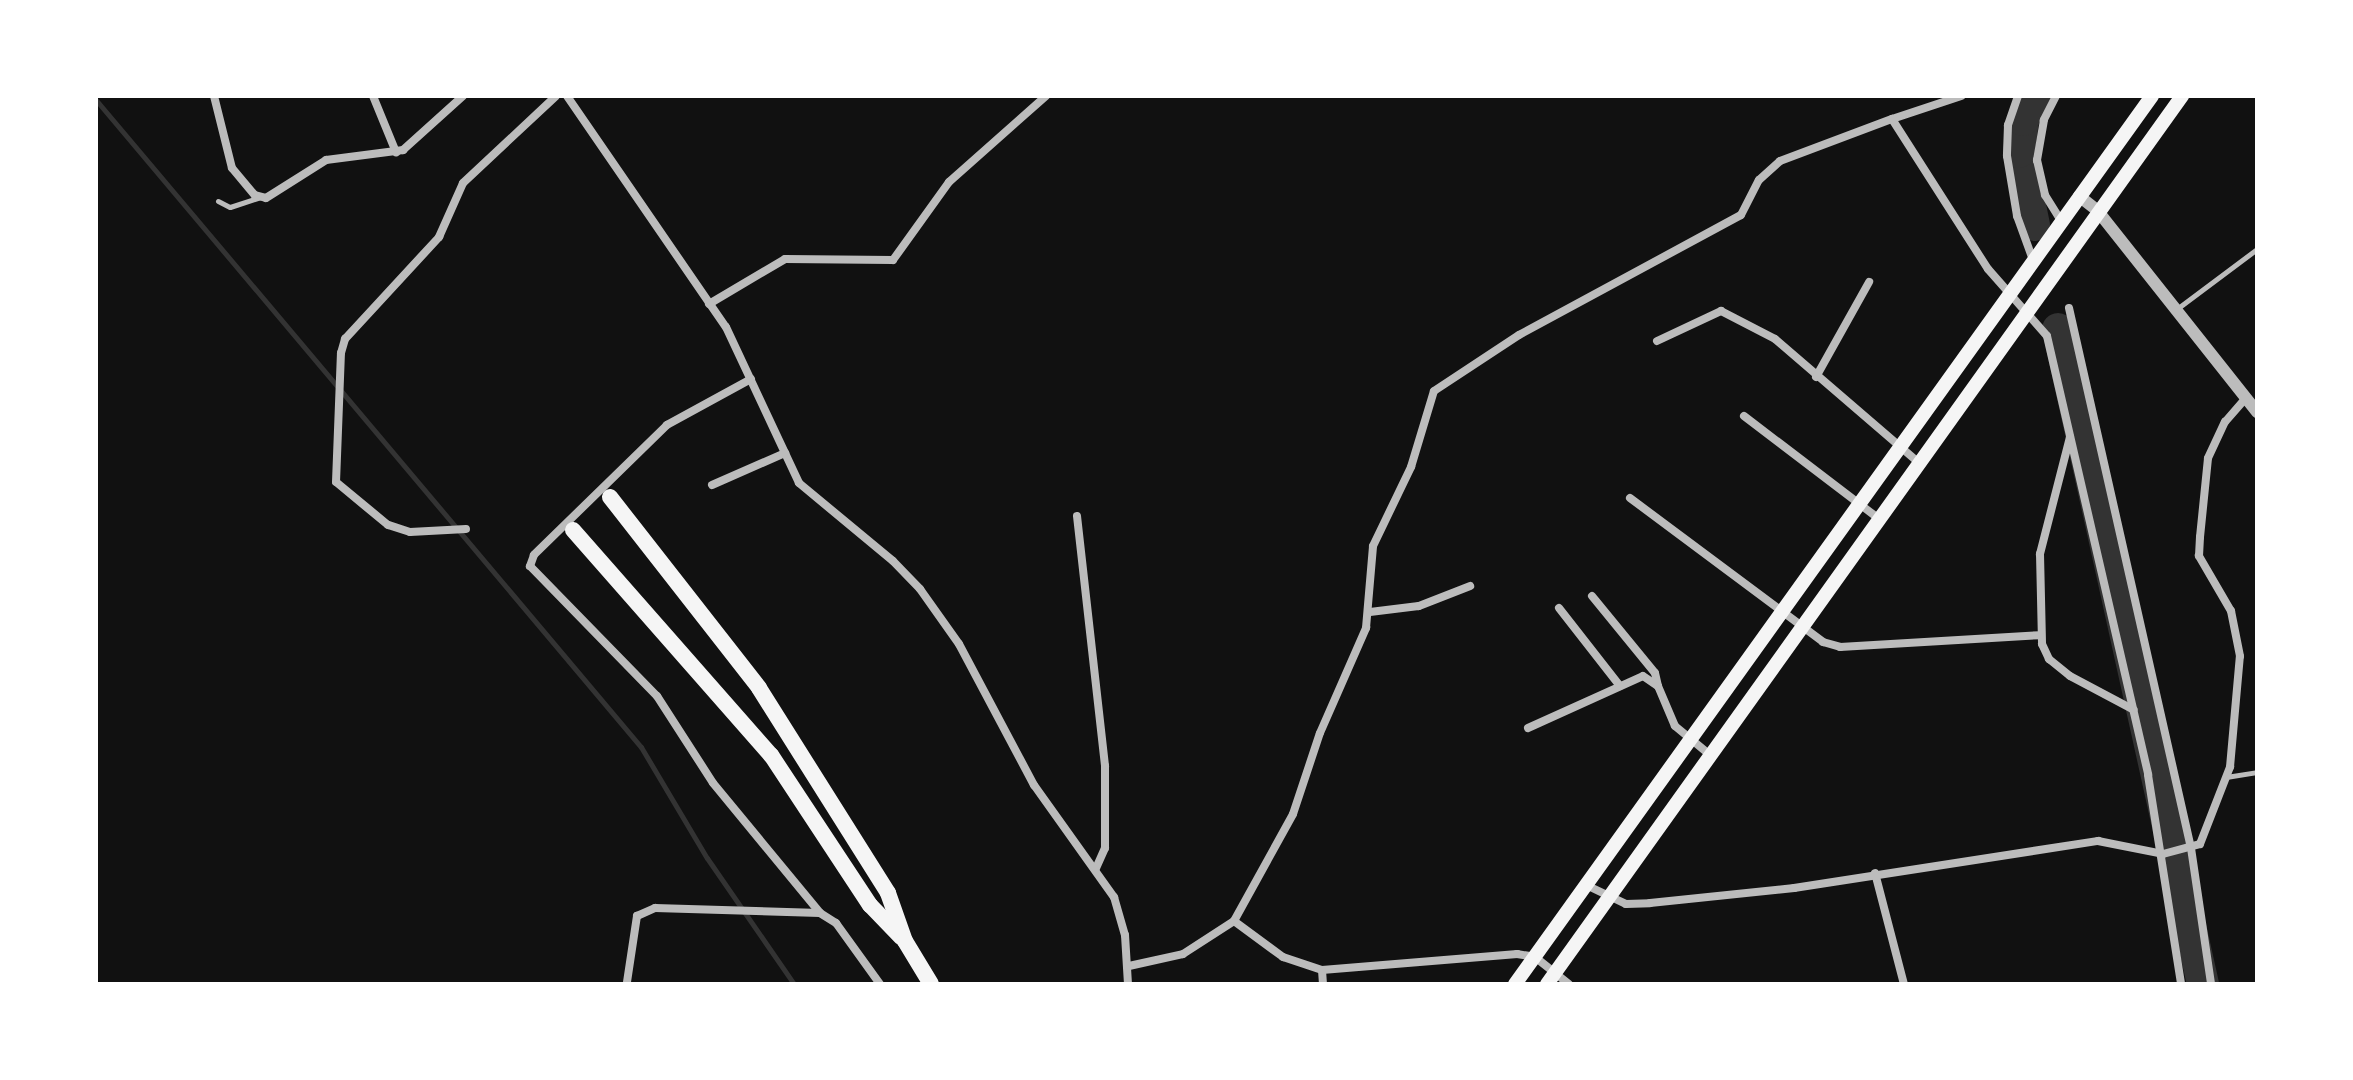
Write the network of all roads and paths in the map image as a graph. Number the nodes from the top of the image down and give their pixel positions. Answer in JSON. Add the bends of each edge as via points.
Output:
{"nodes":[{"id":1,"x":214,"y":96,"type":"edge"},
{"id":2,"x":373,"y":96,"type":"edge"},
{"id":3,"x":463,"y":96,"type":"edge"},
{"id":4,"x":556,"y":96,"type":"edge"},
{"id":5,"x":567,"y":96,"type":"edge"},
{"id":6,"x":1046,"y":96,"type":"edge"},
{"id":7,"x":1961,"y":96,"type":"edge"},
{"id":8,"x":2018,"y":96,"type":"edge"},
{"id":9,"x":2152,"y":96,"type":"edge"},
{"id":10,"x":2182,"y":96,"type":"edge"},
{"id":11,"x":2050,"y":98,"type":"edge"},
{"id":12,"x":1892,"y":119,"type":"junction"},
{"id":13,"x":396,"y":152,"type":"junction"},
{"id":14,"x":2079,"y":196,"type":"junction"},
{"id":15,"x":260,"y":197,"type":"junction"},
{"id":16,"x":218,"y":201,"type":"dead end"},
{"id":17,"x":2097,"y":210,"type":"junction"},
{"id":18,"x":2061,"y":221,"type":"junction"},
{"id":19,"x":2257,"y":249,"type":"edge"},
{"id":20,"x":2033,"y":260,"type":"junction"},
{"id":21,"x":1869,"y":282,"type":"dead end"},
{"id":22,"x":2009,"y":293,"type":"junction"},
{"id":23,"x":709,"y":304,"type":"junction"},
{"id":24,"x":2069,"y":308,"type":"dead end"},
{"id":25,"x":2027,"y":309,"type":"junction"},
{"id":26,"x":2176,"y":309,"type":"junction"},
{"id":27,"x":1657,"y":341,"type":"dead end"},
{"id":28,"x":1816,"y":377,"type":"junction"},
{"id":29,"x":751,"y":379,"type":"junction"},
{"id":30,"x":2246,"y":398,"type":"junction"},
{"id":31,"x":2257,"y":412,"type":"edge"},
{"id":32,"x":1744,"y":416,"type":"dead end"},
{"id":33,"x":2071,"y":436,"type":"junction"},
{"id":34,"x":1899,"y":447,"type":"junction"},
{"id":35,"x":785,"y":453,"type":"junction"},
{"id":36,"x":1918,"y":462,"type":"junction"},
{"id":37,"x":712,"y":485,"type":"dead end"},
{"id":38,"x":610,"y":497,"type":"dead end"},
{"id":39,"x":1630,"y":498,"type":"dead end"},
{"id":40,"x":1858,"y":505,"type":"junction"},
{"id":41,"x":1077,"y":516,"type":"dead end"},
{"id":42,"x":1878,"y":518,"type":"junction"},
{"id":43,"x":466,"y":529,"type":"dead end"},
{"id":44,"x":573,"y":530,"type":"dead end"},
{"id":45,"x":1470,"y":586,"type":"dead end"},
{"id":46,"x":1592,"y":596,"type":"dead end"},
{"id":47,"x":1559,"y":608,"type":"dead end"},
{"id":48,"x":1370,"y":612,"type":"junction"},
{"id":49,"x":1780,"y":613,"type":"junction"},
{"id":50,"x":1801,"y":627,"type":"junction"},
{"id":51,"x":2040,"y":635,"type":"junction"},
{"id":52,"x":1620,"y":686,"type":"junction"},
{"id":53,"x":1658,"y":686,"type":"junction"},
{"id":54,"x":2134,"y":710,"type":"junction"},
{"id":55,"x":1528,"y":728,"type":"dead end"},
{"id":56,"x":1690,"y":740,"type":"junction"},
{"id":57,"x":1710,"y":755,"type":"junction"},
{"id":58,"x":2257,"y":772,"type":"edge"},
{"id":59,"x":2226,"y":777,"type":"junction"},
{"id":60,"x":2191,"y":848,"type":"junction"},
{"id":61,"x":2163,"y":854,"type":"junction"},
{"id":62,"x":1096,"y":868,"type":"junction"},
{"id":63,"x":1875,"y":873,"type":"junction"},
{"id":64,"x":1586,"y":885,"type":"junction"},
{"id":65,"x":1608,"y":899,"type":"junction"},
{"id":66,"x":820,"y":913,"type":"junction"},
{"id":67,"x":1234,"y":921,"type":"junction"},
{"id":68,"x":905,"y":941,"type":"junction"},
{"id":69,"x":1535,"y":957,"type":"junction"},
{"id":70,"x":1129,"y":966,"type":"junction"},
{"id":71,"x":1322,"y":970,"type":"junction"},
{"id":72,"x":1551,"y":978,"type":"edge"},
{"id":73,"x":627,"y":982,"type":"dead end"},
{"id":74,"x":880,"y":984,"type":"edge"},
{"id":75,"x":931,"y":984,"type":"edge"},
{"id":76,"x":1128,"y":984,"type":"edge"},
{"id":77,"x":1323,"y":984,"type":"edge"},
{"id":78,"x":1515,"y":984,"type":"edge"},
{"id":79,"x":1569,"y":984,"type":"edge"},
{"id":80,"x":1904,"y":984,"type":"edge"},
{"id":81,"x":2181,"y":984,"type":"edge"},
{"id":82,"x":2211,"y":984,"type":"edge"}],
"edges":[{"from":1,"to":15,"type":"street","via":[[229,162]]},
{"from":2,"to":13,"type":"street"},
{"from":3,"to":13,"type":"street","via":[[417,141]]},
{"from":4,"to":43,"type":"street","via":[[463,183],[439,237],[342,347],[336,482],[388,525],[410,532]]},
{"from":5,"to":23,"type":"street"},
{"from":6,"to":23,"type":"street","via":[[949,182],[893,260],[785,259]]},
{"from":7,"to":12,"type":"street"},
{"from":8,"to":20,"type":"street","via":[[2008,125],[2007,156],[2017,216]]},
{"from":9,"to":14,"type":"main road"},
{"from":10,"to":17,"type":"main road"},
{"from":11,"to":18,"type":"street","via":[[2037,160],[2045,195]]},
{"from":12,"to":22,"type":"street","via":[[1988,269]]},
{"from":12,"to":48,"type":"street","via":[[1780,161],[1759,180],[1741,215],[1519,335],[1434,391],[1411,467],[1373,546]]},
{"from":13,"to":15,"type":"street","via":[[326,160],[272,195]]},
{"from":14,"to":17,"type":"street"},
{"from":14,"to":18,"type":"main road"},
{"from":15,"to":16,"type":"lane","via":[[230,207]]},
{"from":17,"to":25,"type":"main road"},
{"from":17,"to":26,"type":"street"},
{"from":18,"to":20,"type":"main road"},
{"from":19,"to":26,"type":"lane"},
{"from":20,"to":22,"type":"main road"},
{"from":21,"to":28,"type":"street"},
{"from":22,"to":25,"type":"street"},
{"from":22,"to":34,"type":"main road"},
{"from":23,"to":29,"type":"street"},
{"from":24,"to":60,"type":"street"},
{"from":25,"to":33,"type":"street","via":[[2044,327]]},
{"from":25,"to":36,"type":"main road"},
{"from":26,"to":30,"type":"street"},
{"from":27,"to":28,"type":"street","via":[[1721,311],[1775,339]]},
{"from":28,"to":34,"type":"street"},
{"from":29,"to":35,"type":"street"},
{"from":29,"to":66,"type":"street","via":[[667,425],[534,555],[530,566],[665,705],[713,783]]},
{"from":30,"to":31,"type":"street"},
{"from":30,"to":59,"type":"street","via":[[2225,422],[2208,458],[2200,537],[2199,556],[2231,611],[2240,656]]},
{"from":32,"to":40,"type":"street"},
{"from":33,"to":51,"type":"street","via":[[2040,554]]},
{"from":33,"to":54,"type":"street"},
{"from":34,"to":36,"type":"street"},
{"from":34,"to":40,"type":"main road"},
{"from":35,"to":37,"type":"street"},
{"from":35,"to":62,"type":"street","via":[[799,483],[920,589],[959,644],[1034,785]]},
{"from":36,"to":42,"type":"main road"},
{"from":38,"to":68,"type":"highway","via":[[744,665],[888,893]]},
{"from":39,"to":49,"type":"street"},
{"from":40,"to":42,"type":"street"},
{"from":40,"to":49,"type":"main road"},
{"from":41,"to":62,"type":"street","via":[[1105,766],[1105,848]]},
{"from":42,"to":50,"type":"main road"},
{"from":44,"to":68,"type":"highway","via":[[771,755],[870,905]]},
{"from":45,"to":48,"type":"street","via":[[1419,606]]},
{"from":46,"to":53,"type":"street","via":[[1655,673]]},
{"from":47,"to":52,"type":"street"},
{"from":48,"to":67,"type":"street","via":[[1293,814]]},
{"from":49,"to":50,"type":"street"},
{"from":49,"to":56,"type":"main road"},
{"from":50,"to":51,"type":"street","via":[[1840,647]]},
{"from":50,"to":57,"type":"main road"},
{"from":51,"to":54,"type":"street","via":[[2055,665]]},
{"from":52,"to":53,"type":"street","via":[[1643,676]]},
{"from":52,"to":55,"type":"street"},
{"from":53,"to":56,"type":"street","via":[[1675,726]]},
{"from":54,"to":61,"type":"street"},
{"from":56,"to":57,"type":"street"},
{"from":56,"to":64,"type":"main road"},
{"from":57,"to":65,"type":"main road"},
{"from":58,"to":59,"type":"lane"},
{"from":59,"to":60,"type":"street","via":[[2206,835]]},
{"from":60,"to":61,"type":"street"},
{"from":60,"to":82,"type":"street"},
{"from":61,"to":63,"type":"street","via":[[2098,841]]},
{"from":61,"to":81,"type":"street"},
{"from":62,"to":70,"type":"street","via":[[1120,913]]},
{"from":63,"to":65,"type":"street","via":[[1711,898],[1626,904]]},
{"from":63,"to":80,"type":"street"},
{"from":64,"to":65,"type":"street"},
{"from":64,"to":69,"type":"main road"},
{"from":65,"to":72,"type":"main road"},
{"from":66,"to":73,"type":"street","via":[[647,909],[637,916]]},
{"from":66,"to":74,"type":"street","via":[[836,923]]},
{"from":67,"to":70,"type":"street","via":[[1183,954]]},
{"from":67,"to":71,"type":"street","via":[[1283,957]]},
{"from":68,"to":75,"type":"highway"},
{"from":69,"to":71,"type":"street","via":[[1481,953],[1374,969]]},
{"from":69,"to":72,"type":"street"},
{"from":69,"to":78,"type":"main road"},
{"from":70,"to":76,"type":"street"},
{"from":71,"to":77,"type":"street"},
{"from":72,"to":79,"type":"street"}]}
